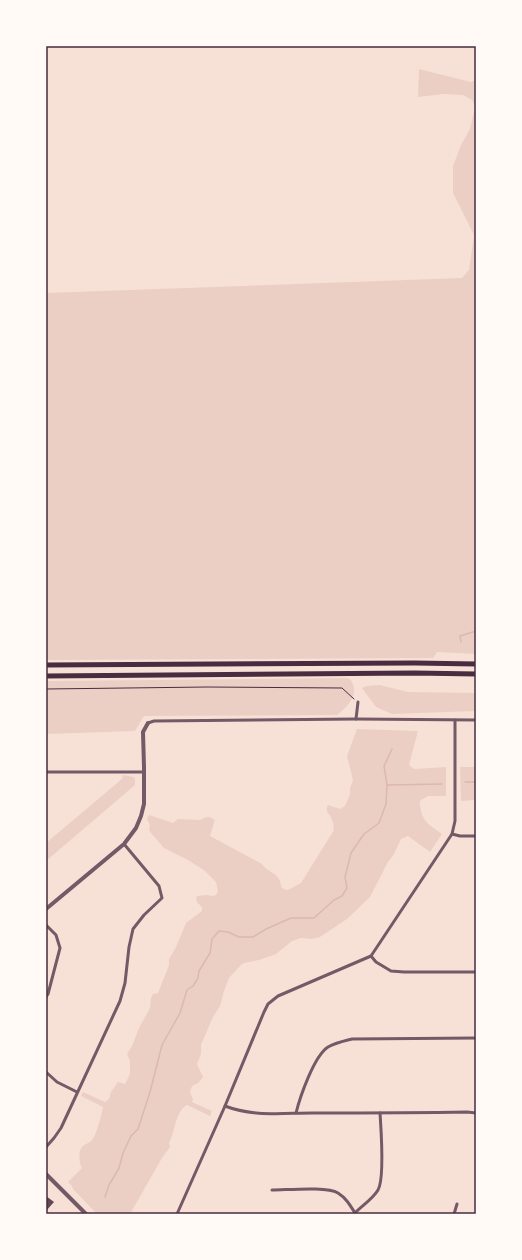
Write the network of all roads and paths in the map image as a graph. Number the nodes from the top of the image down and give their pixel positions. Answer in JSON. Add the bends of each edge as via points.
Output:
{"nodes":[{"id":1,"x":476,"y":664,"type":"edge"},
{"id":2,"x":46,"y":665,"type":"edge"},
{"id":3,"x":476,"y":674,"type":"edge"},
{"id":4,"x":46,"y":676,"type":"edge"},
{"id":5,"x":46,"y":689,"type":"edge"},
{"id":6,"x":358,"y":702,"type":"joint"},
{"id":7,"x":356,"y":719,"type":"junction"},
{"id":8,"x":455,"y":720,"type":"junction"},
{"id":9,"x":476,"y":720,"type":"edge"},
{"id":10,"x":148,"y":723,"type":"joint"},
{"id":11,"x":46,"y":772,"type":"edge"},
{"id":12,"x":144,"y":772,"type":"junction"},
{"id":13,"x":452,"y":834,"type":"junction"},
{"id":14,"x":476,"y":836,"type":"edge"},
{"id":15,"x":124,"y":844,"type":"junction"},
{"id":16,"x":46,"y":909,"type":"edge"},
{"id":17,"x":46,"y":925,"type":"edge"},
{"id":18,"x":371,"y":956,"type":"junction"},
{"id":19,"x":476,"y":972,"type":"edge"},
{"id":20,"x":46,"y":997,"type":"edge"},
{"id":21,"x":476,"y":1038,"type":"edge"},
{"id":22,"x":46,"y":1072,"type":"edge"},
{"id":23,"x":77,"y":1092,"type":"junction"},
{"id":24,"x":225,"y":1106,"type":"junction"},
{"id":25,"x":296,"y":1113,"type":"junction"},
{"id":26,"x":380,"y":1113,"type":"junction"},
{"id":27,"x":476,"y":1113,"type":"edge"},
{"id":28,"x":46,"y":1147,"type":"edge"},
{"id":29,"x":46,"y":1174,"type":"edge"},
{"id":30,"x":272,"y":1190,"type":"dead end"},
{"id":31,"x":457,"y":1204,"type":"dead end"},
{"id":32,"x":354,"y":1213,"type":"edge"},
{"id":33,"x":86,"y":1214,"type":"edge"},
{"id":34,"x":177,"y":1214,"type":"edge"},
{"id":35,"x":454,"y":1214,"type":"edge"}],
"edges":[{"from":1,"to":2,"type":"main road"},
{"from":3,"to":4,"type":"main road"},
{"from":5,"to":6,"type":"path","via":[[342,688]]},
{"from":6,"to":7,"type":"street"},
{"from":7,"to":8,"type":"street"},
{"from":7,"to":10,"type":"street"},
{"from":8,"to":9,"type":"street"},
{"from":8,"to":13,"type":"street","via":[[455,821]]},
{"from":10,"to":12,"type":"street","via":[[143,732]]},
{"from":11,"to":12,"type":"street"},
{"from":12,"to":15,"type":"street","via":[[144,804],[141,816]]},
{"from":13,"to":14,"type":"street"},
{"from":13,"to":18,"type":"street"},
{"from":15,"to":16,"type":"street"},
{"from":15,"to":23,"type":"street","via":[[159,886],[162,898],[133,929],[120,1001]]},
{"from":17,"to":20,"type":"street","via":[[56,935],[60,948]]},
{"from":18,"to":19,"type":"street","via":[[376,962],[391,970],[404,972]]},
{"from":18,"to":24,"type":"street","via":[[278,996],[268,1004]]},
{"from":21,"to":25,"type":"street","via":[[352,1039],[339,1042],[328,1047],[315,1063]]},
{"from":22,"to":23,"type":"street","via":[[57,1082]]},
{"from":23,"to":28,"type":"street","via":[[61,1128]]},
{"from":24,"to":25,"type":"street","via":[[267,1114]]},
{"from":24,"to":34,"type":"street"},
{"from":25,"to":26,"type":"street"},
{"from":26,"to":27,"type":"street"},
{"from":26,"to":32,"type":"street","via":[[379,1189]]},
{"from":29,"to":33,"type":"street"},
{"from":30,"to":32,"type":"street","via":[[325,1189],[338,1192]]},
{"from":31,"to":35,"type":"street"}]}
